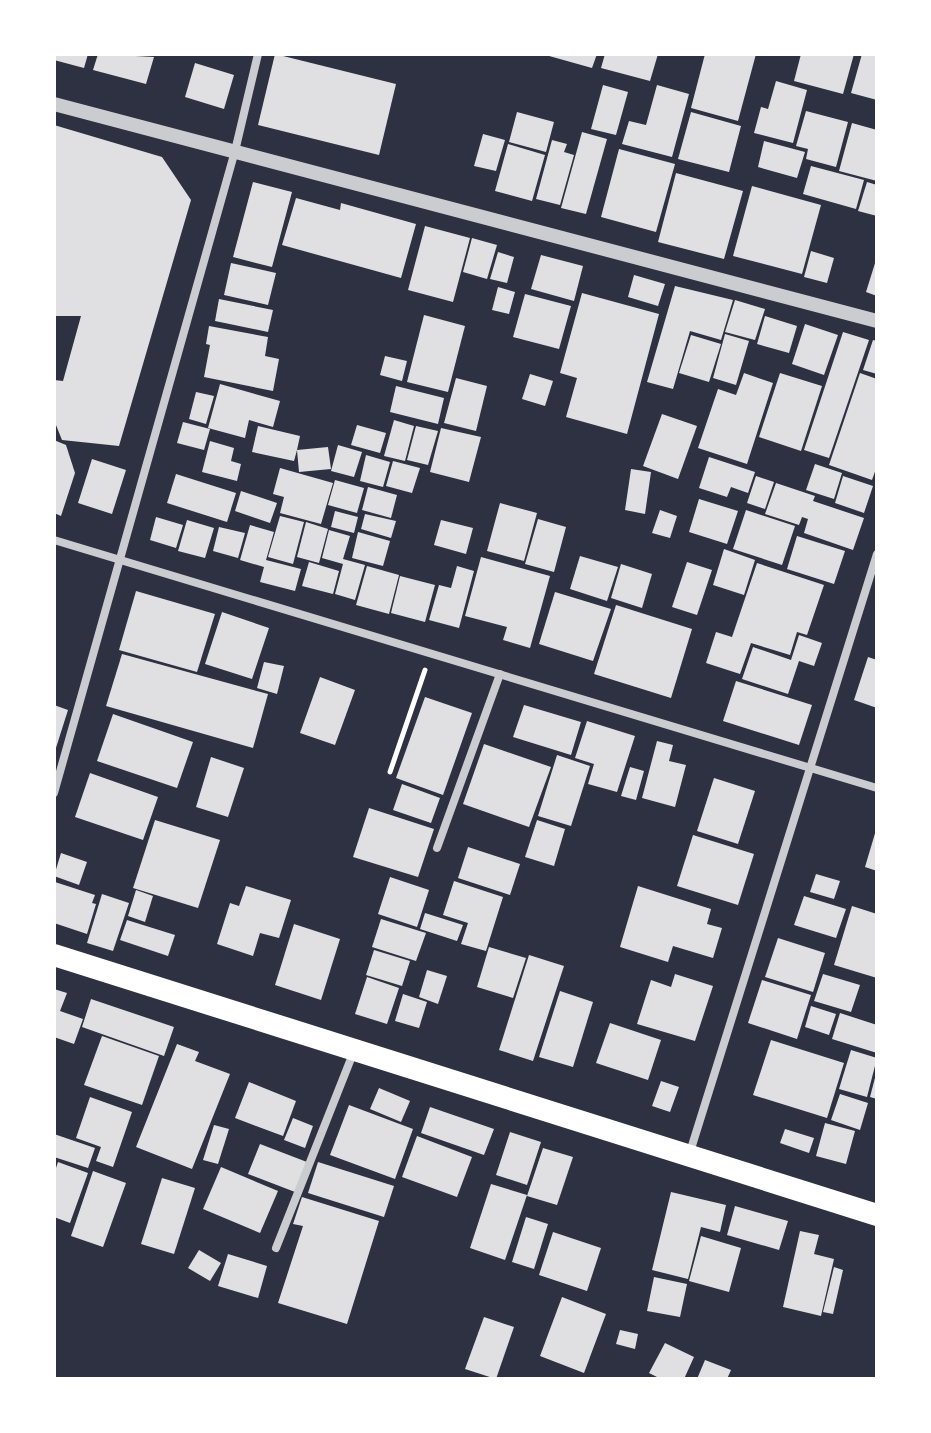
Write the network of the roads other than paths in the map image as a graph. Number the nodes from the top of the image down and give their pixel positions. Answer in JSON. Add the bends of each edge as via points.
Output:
{"nodes":[{"id":1,"x":258,"y":54,"type":"edge"},
{"id":2,"x":54,"y":104,"type":"edge"},
{"id":3,"x":235,"y":151,"type":"junction"},
{"id":4,"x":877,"y":321,"type":"edge"},
{"id":5,"x":54,"y":540,"type":"edge"},
{"id":6,"x":877,"y":554,"type":"edge"},
{"id":7,"x":120,"y":561,"type":"junction"},
{"id":8,"x":500,"y":674,"type":"junction"},
{"id":9,"x":810,"y":767,"type":"junction"},
{"id":10,"x":877,"y":788,"type":"edge"},
{"id":11,"x":54,"y":793,"type":"edge"},
{"id":12,"x":437,"y":848,"type":"dead end"},
{"id":13,"x":54,"y":955,"type":"edge"},
{"id":14,"x":354,"y":1050,"type":"junction"},
{"id":15,"x":688,"y":1157,"type":"junction"},
{"id":16,"x":877,"y":1215,"type":"edge"},
{"id":17,"x":276,"y":1248,"type":"dead end"}],
"edges":[{"from":1,"to":3,"type":"street"},
{"from":2,"to":3,"type":"street"},
{"from":3,"to":4,"type":"street"},
{"from":3,"to":7,"type":"street"},
{"from":5,"to":7,"type":"street"},
{"from":6,"to":9,"type":"street"},
{"from":7,"to":8,"type":"street"},
{"from":7,"to":11,"type":"street"},
{"from":8,"to":9,"type":"street"},
{"from":8,"to":12,"type":"street"},
{"from":9,"to":10,"type":"street"},
{"from":9,"to":15,"type":"street"},
{"from":13,"to":14,"type":"highway"},
{"from":14,"to":15,"type":"highway"},
{"from":14,"to":17,"type":"street"},
{"from":15,"to":16,"type":"highway"}]}
